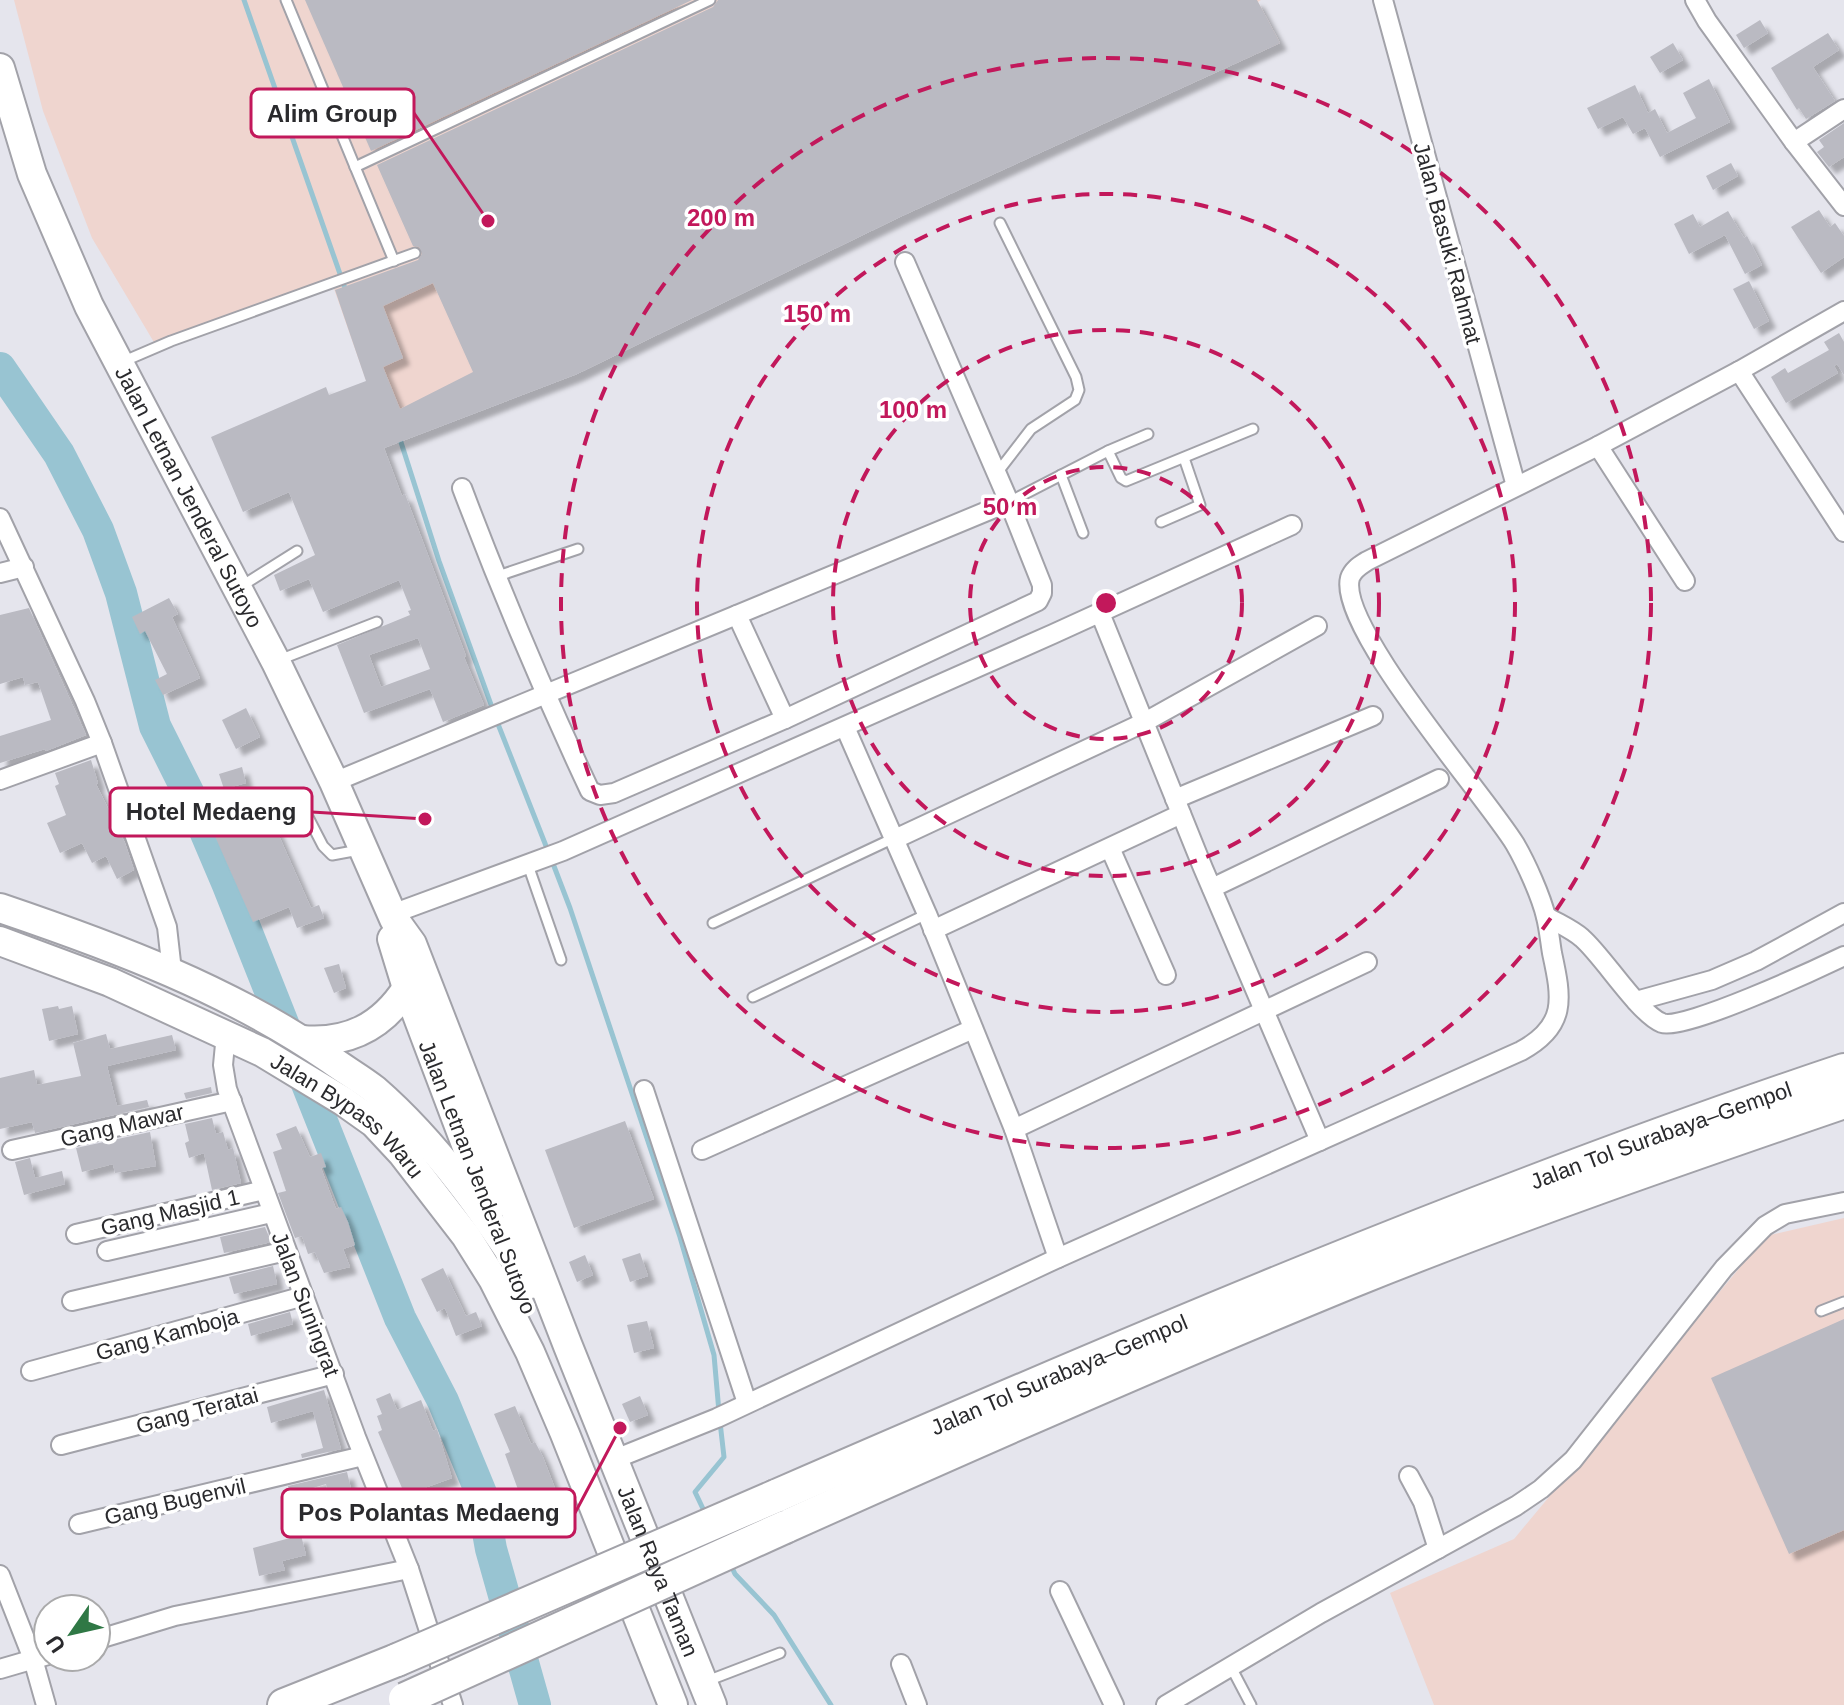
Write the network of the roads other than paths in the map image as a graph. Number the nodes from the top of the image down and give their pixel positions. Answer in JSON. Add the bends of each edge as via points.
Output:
{"nodes":[{"id":1,"x":286,"y":0,"type":"edge"},
{"id":2,"x":710,"y":0,"type":"edge"},
{"id":3,"x":1383,"y":0,"type":"edge"},
{"id":4,"x":1695,"y":0,"type":"edge"},
{"id":5,"x":0,"y":68,"type":"edge"},
{"id":6,"x":1844,"y":109,"type":"edge"},
{"id":7,"x":1794,"y":142,"type":"junction"},
{"id":8,"x":355,"y":167,"type":"junction"},
{"id":9,"x":1844,"y":206,"type":"edge"},
{"id":10,"x":1000,"y":223,"type":"dead end"},
{"id":11,"x":415,"y":253,"type":"dead end"},
{"id":12,"x":394,"y":261,"type":"junction"},
{"id":13,"x":905,"y":262,"type":"dead end"},
{"id":14,"x":1844,"y":311,"type":"edge"},
{"id":15,"x":118,"y":363,"type":"junction"},
{"id":16,"x":1739,"y":371,"type":"junction"},
{"id":17,"x":1253,"y":429,"type":"dead end"},
{"id":18,"x":1148,"y":434,"type":"dead end"},
{"id":19,"x":1598,"y":446,"type":"junction"},
{"id":20,"x":1108,"y":451,"type":"junction"},
{"id":21,"x":1184,"y":458,"type":"junction"},
{"id":22,"x":996,"y":475,"type":"junction"},
{"id":23,"x":1061,"y":475,"type":"junction"},
{"id":24,"x":1516,"y":486,"type":"junction"},
{"id":25,"x":462,"y":488,"type":"dead end"},
{"id":26,"x":1009,"y":502,"type":"junction"},
{"id":27,"x":0,"y":518,"type":"edge"},
{"id":28,"x":1161,"y":522,"type":"dead end"},
{"id":29,"x":1292,"y":525,"type":"dead end"},
{"id":30,"x":1844,"y":532,"type":"edge"},
{"id":31,"x":1083,"y":533,"type":"dead end"},
{"id":32,"x":578,"y":549,"type":"dead end"},
{"id":33,"x":297,"y":551,"type":"dead end"},
{"id":34,"x":24,"y":567,"type":"junction"},
{"id":35,"x":0,"y":573,"type":"edge"},
{"id":36,"x":495,"y":577,"type":"junction"},
{"id":37,"x":1685,"y":581,"type":"dead end"},
{"id":38,"x":237,"y":589,"type":"junction"},
{"id":39,"x":1100,"y":613,"type":"junction"},
{"id":40,"x":737,"y":615,"type":"junction"},
{"id":41,"x":377,"y":622,"type":"dead end"},
{"id":42,"x":1317,"y":626,"type":"dead end"},
{"id":43,"x":276,"y":662,"type":"junction"},
{"id":44,"x":545,"y":694,"type":"junction"},
{"id":45,"x":1373,"y":716,"type":"dead end"},
{"id":46,"x":785,"y":719,"type":"junction"},
{"id":47,"x":1143,"y":723,"type":"junction"},
{"id":48,"x":845,"y":727,"type":"junction"},
{"id":49,"x":102,"y":743,"type":"junction"},
{"id":50,"x":1439,"y":779,"type":"dead end"},
{"id":51,"x":0,"y":780,"type":"edge"},
{"id":52,"x":334,"y":782,"type":"junction"},
{"id":53,"x":1178,"y":806,"type":"junction"},
{"id":54,"x":308,"y":817,"type":"dead end"},
{"id":55,"x":894,"y":838,"type":"junction"},
{"id":56,"x":1110,"y":848,"type":"junction"},
{"id":57,"x":363,"y":850,"type":"junction"},
{"id":58,"x":533,"y":863,"type":"junction"},
{"id":59,"x":1212,"y":888,"type":"junction"},
{"id":60,"x":0,"y":908,"type":"edge"},
{"id":61,"x":1844,"y":913,"type":"edge"},
{"id":62,"x":393,"y":916,"type":"junction"},
{"id":63,"x":1546,"y":916,"type":"junction"},
{"id":64,"x":930,"y":922,"type":"junction"},
{"id":65,"x":713,"y":923,"type":"dead end"},
{"id":66,"x":0,"y":941,"type":"edge"},
{"id":67,"x":1844,"y":956,"type":"edge"},
{"id":68,"x":561,"y":960,"type":"dead end"},
{"id":69,"x":1367,"y":962,"type":"dead end"},
{"id":70,"x":172,"y":971,"type":"junction"},
{"id":71,"x":1166,"y":975,"type":"dead end"},
{"id":72,"x":407,"y":988,"type":"junction"},
{"id":73,"x":753,"y":997,"type":"dead end"},
{"id":74,"x":1636,"y":1001,"type":"junction"},
{"id":75,"x":1264,"y":1009,"type":"junction"},
{"id":76,"x":973,"y":1029,"type":"junction"},
{"id":77,"x":226,"y":1034,"type":"junction"},
{"id":78,"x":298,"y":1038,"type":"junction"},
{"id":79,"x":1844,"y":1070,"type":"edge"},
{"id":80,"x":644,"y":1090,"type":"dead end"},
{"id":81,"x":232,"y":1101,"type":"junction"},
{"id":82,"x":1844,"y":1102,"type":"edge"},
{"id":83,"x":1014,"y":1129,"type":"junction"},
{"id":84,"x":1320,"y":1141,"type":"junction"},
{"id":85,"x":12,"y":1150,"type":"dead end"},
{"id":86,"x":702,"y":1150,"type":"dead end"},
{"id":87,"x":428,"y":1165,"type":"junction"},
{"id":88,"x":264,"y":1190,"type":"junction"},
{"id":89,"x":1844,"y":1202,"type":"edge"},
{"id":90,"x":271,"y":1213,"type":"junction"},
{"id":91,"x":76,"y":1234,"type":"dead end"},
{"id":92,"x":504,"y":1243,"type":"junction"},
{"id":93,"x":107,"y":1251,"type":"dead end"},
{"id":94,"x":286,"y":1251,"type":"junction"},
{"id":95,"x":1058,"y":1258,"type":"junction"},
{"id":96,"x":304,"y":1296,"type":"junction"},
{"id":97,"x":72,"y":1301,"type":"dead end"},
{"id":98,"x":1844,"y":1302,"type":"edge"},
{"id":99,"x":1821,"y":1311,"type":"dead end"},
{"id":100,"x":568,"y":1346,"type":"junction"},
{"id":101,"x":31,"y":1371,"type":"dead end"},
{"id":102,"x":334,"y":1374,"type":"junction"},
{"id":103,"x":742,"y":1406,"type":"junction"},
{"id":104,"x":565,"y":1434,"type":"junction"},
{"id":105,"x":61,"y":1445,"type":"dead end"},
{"id":106,"x":363,"y":1456,"type":"junction"},
{"id":107,"x":615,"y":1459,"type":"junction"},
{"id":108,"x":1409,"y":1476,"type":"dead end"},
{"id":109,"x":79,"y":1524,"type":"dead end"},
{"id":110,"x":1438,"y":1549,"type":"junction"},
{"id":111,"x":409,"y":1569,"type":"junction"},
{"id":112,"x":0,"y":1575,"type":"edge"},
{"id":113,"x":1060,"y":1591,"type":"dead end"},
{"id":114,"x":112,"y":1635,"type":"edge"},
{"id":115,"x":32,"y":1639,"type":"edge"},
{"id":116,"x":780,"y":1653,"type":"dead end"},
{"id":117,"x":32,"y":1660,"type":"edge"},
{"id":118,"x":901,"y":1664,"type":"dead end"},
{"id":119,"x":1231,"y":1667,"type":"junction"},
{"id":120,"x":0,"y":1669,"type":"edge"},
{"id":121,"x":43,"y":1673,"type":"edge"},
{"id":122,"x":708,"y":1694,"type":"edge"},
{"id":123,"x":398,"y":1702,"type":"edge"},
{"id":124,"x":46,"y":1705,"type":"edge"},
{"id":125,"x":284,"y":1705,"type":"edge"},
{"id":126,"x":453,"y":1705,"type":"edge"},
{"id":127,"x":673,"y":1705,"type":"edge"},
{"id":128,"x":917,"y":1705,"type":"edge"},
{"id":129,"x":1114,"y":1705,"type":"edge"},
{"id":130,"x":1166,"y":1705,"type":"edge"},
{"id":131,"x":1251,"y":1705,"type":"edge"}],
"edges":[{"from":1,"to":8,"type":"lane"},
{"from":2,"to":8,"type":"lane"},
{"from":3,"to":24,"type":"street","name":"Jalan Basuki Rahmat"},
{"from":4,"to":7,"type":"street"},
{"from":5,"to":15,"type":"highway","name":"Jalan Letnan Jenderal Sutoyo","via":[[32,174]]},
{"from":6,"to":7,"type":"street"},
{"from":7,"to":9,"type":"street"},
{"from":8,"to":12,"type":"lane"},
{"from":10,"to":22,"type":"lane","via":[[1079,390],[1075,400],[1021,439]]},
{"from":11,"to":12,"type":"lane"},
{"from":12,"to":15,"type":"lane"},
{"from":13,"to":22,"type":"street"},
{"from":14,"to":16,"type":"street"},
{"from":15,"to":38,"type":"highway","name":"Jalan Letnan Jenderal Sutoyo"},
{"from":16,"to":19,"type":"street"},
{"from":16,"to":30,"type":"street"},
{"from":17,"to":21,"type":"lane"},
{"from":18,"to":20,"type":"lane"},
{"from":19,"to":24,"type":"street"},
{"from":19,"to":37,"type":"street"},
{"from":20,"to":21,"type":"lane","via":[[1126,481]]},
{"from":20,"to":23,"type":"lane"},
{"from":21,"to":28,"type":"lane","via":[[1200,505]]},
{"from":22,"to":26,"type":"street"},
{"from":23,"to":26,"type":"lane"},
{"from":23,"to":31,"type":"lane"},
{"from":24,"to":63,"type":"street","via":[[1359,566],[1350,577],[1350,592],[1365,630],[1401,691],[1517,847]]},
{"from":25,"to":36,"type":"street"},
{"from":26,"to":40,"type":"street"},
{"from":26,"to":46,"type":"street","via":[[1042,585],[1038,601]]},
{"from":27,"to":34,"type":"street"},
{"from":29,"to":39,"type":"street"},
{"from":32,"to":36,"type":"lane"},
{"from":33,"to":38,"type":"lane"},
{"from":34,"to":35,"type":"street"},
{"from":34,"to":49,"type":"street"},
{"from":36,"to":44,"type":"street"},
{"from":38,"to":43,"type":"highway","name":"Jalan Letnan Jenderal Sutoyo"},
{"from":39,"to":47,"type":"street"},
{"from":39,"to":48,"type":"street"},
{"from":40,"to":44,"type":"street"},
{"from":40,"to":46,"type":"street"},
{"from":41,"to":43,"type":"lane"},
{"from":42,"to":47,"type":"street"},
{"from":43,"to":52,"type":"highway","name":"Jalan Letnan Jenderal Sutoyo"},
{"from":44,"to":46,"type":"street","via":[[590,791],[600,795]]},
{"from":44,"to":52,"type":"street"},
{"from":45,"to":53,"type":"street"},
{"from":47,"to":53,"type":"street"},
{"from":47,"to":55,"type":"street"},
{"from":48,"to":55,"type":"street"},
{"from":48,"to":58,"type":"street"},
{"from":49,"to":51,"type":"street"},
{"from":49,"to":70,"type":"street","via":[[167,927]]},
{"from":50,"to":59,"type":"street"},
{"from":52,"to":57,"type":"highway","name":"Jalan Letnan Jenderal Sutoyo"},
{"from":53,"to":56,"type":"street"},
{"from":53,"to":59,"type":"street"},
{"from":54,"to":57,"type":"lane","via":[[332,855]]},
{"from":55,"to":64,"type":"street"},
{"from":55,"to":65,"type":"lane"},
{"from":56,"to":64,"type":"street"},
{"from":56,"to":71,"type":"street"},
{"from":57,"to":62,"type":"highway","name":"Jalan Letnan Jenderal Sutoyo"},
{"from":58,"to":62,"type":"street"},
{"from":58,"to":68,"type":"lane"},
{"from":59,"to":75,"type":"street"},
{"from":60,"to":70,"type":"highway","name":"Jalan Bypass Waru"},
{"from":61,"to":74,"type":"street","via":[[1727,974]]},
{"from":62,"to":72,"type":"highway","name":"Jalan Letnan Jenderal Sutoyo","via":[[392,942]]},
{"from":62,"to":100,"type":"highway","name":"Jalan Letnan Jenderal Sutoyo","via":[[412,944]]},
{"from":63,"to":74,"type":"street","via":[[1582,938]]},
{"from":63,"to":84,"type":"street","via":[[1560,984],[1552,1028],[1521,1051]]},
{"from":64,"to":73,"type":"lane"},
{"from":64,"to":76,"type":"street"},
{"from":66,"to":77,"type":"highway","name":"Jalan Bypass Waru"},
{"from":67,"to":74,"type":"street","via":[[1758,996],[1671,1024],[1661,1023]]},
{"from":69,"to":75,"type":"street"},
{"from":70,"to":78,"type":"highway","name":"Jalan Bypass Waru"},
{"from":72,"to":78,"type":"highway","via":[[371,1027],[338,1040]]},
{"from":72,"to":92,"type":"highway","name":"Jalan Letnan Jenderal Sutoyo"},
{"from":75,"to":83,"type":"street"},
{"from":75,"to":84,"type":"street"},
{"from":76,"to":83,"type":"street"},
{"from":76,"to":86,"type":"street"},
{"from":77,"to":81,"type":"street","name":"Jalan Suningrat","via":[[223,1065]]},
{"from":77,"to":87,"type":"highway","name":"Jalan Bypass Waru","via":[[343,1101],[402,1153]]},
{"from":78,"to":87,"type":"highway","name":"Jalan Bypass Waru","via":[[372,1088]]},
{"from":79,"to":125,"type":"highway","name":"Jalan Tol Surabaya–Gempol","bridge":true,"via":[[1403,1230]]},
{"from":80,"to":103,"type":"street"},
{"from":81,"to":85,"type":"street","name":"Gang Mawar"},
{"from":81,"to":88,"type":"street","name":"Jalan Suningrat"},
{"from":82,"to":123,"type":"highway","name":"Jalan Tol Surabaya–Gempol","bridge":true,"via":[[1642,1171],[1353,1281],[1067,1400]]},
{"from":83,"to":95,"type":"street"},
{"from":84,"to":95,"type":"street"},
{"from":87,"to":92,"type":"highway","name":"Jalan Bypass Waru"},
{"from":87,"to":104,"type":"highway","name":"Jalan Bypass Waru","via":[[493,1279]]},
{"from":88,"to":90,"type":"street","name":"Jalan Suningrat"},
{"from":88,"to":91,"type":"street","name":"Gang Masjid 1"},
{"from":89,"to":110,"type":"street","via":[[1785,1214],[1765,1226],[1724,1268],[1557,1476],[1516,1506]]},
{"from":90,"to":93,"type":"street"},
{"from":90,"to":94,"type":"street","name":"Jalan Suningrat"},
{"from":92,"to":100,"type":"highway","name":"Jalan Bypass Waru"},
{"from":92,"to":104,"type":"highway","name":"Jalan Letnan Jenderal Sutoyo","via":[[562,1401]]},
{"from":94,"to":96,"type":"street","name":"Jalan Suningrat"},
{"from":94,"to":97,"type":"street"},
{"from":95,"to":103,"type":"street"},
{"from":96,"to":101,"type":"street","name":"Gang Kamboja"},
{"from":96,"to":102,"type":"street","name":"Jalan Suningrat"},
{"from":98,"to":99,"type":"lane"},
{"from":100,"to":107,"type":"highway","name":"Jalan Raya Taman"},
{"from":102,"to":105,"type":"street","name":"Gang Teratai"},
{"from":102,"to":106,"type":"street","name":"Jalan Suningrat"},
{"from":103,"to":107,"type":"street"},
{"from":104,"to":127,"type":"highway","name":"Jalan Raya Taman"},
{"from":106,"to":109,"type":"street","name":"Gang Bugenvil"},
{"from":106,"to":111,"type":"street","name":"Jalan Suningrat"},
{"from":107,"to":122,"type":"highway","name":"Jalan Raya Taman"},
{"from":108,"to":110,"type":"street"},
{"from":110,"to":119,"type":"street"},
{"from":111,"to":114,"type":"street","via":[[175,1616]]},
{"from":111,"to":126,"type":"street","name":"Jalan Suningrat"},
{"from":112,"to":115,"type":"street"},
{"from":113,"to":129,"type":"street"},
{"from":116,"to":122,"type":"lane"},
{"from":117,"to":120,"type":"street"},
{"from":118,"to":128,"type":"street"},
{"from":119,"to":130,"type":"street"},
{"from":119,"to":131,"type":"lane"},
{"from":121,"to":124,"type":"street"}]}
